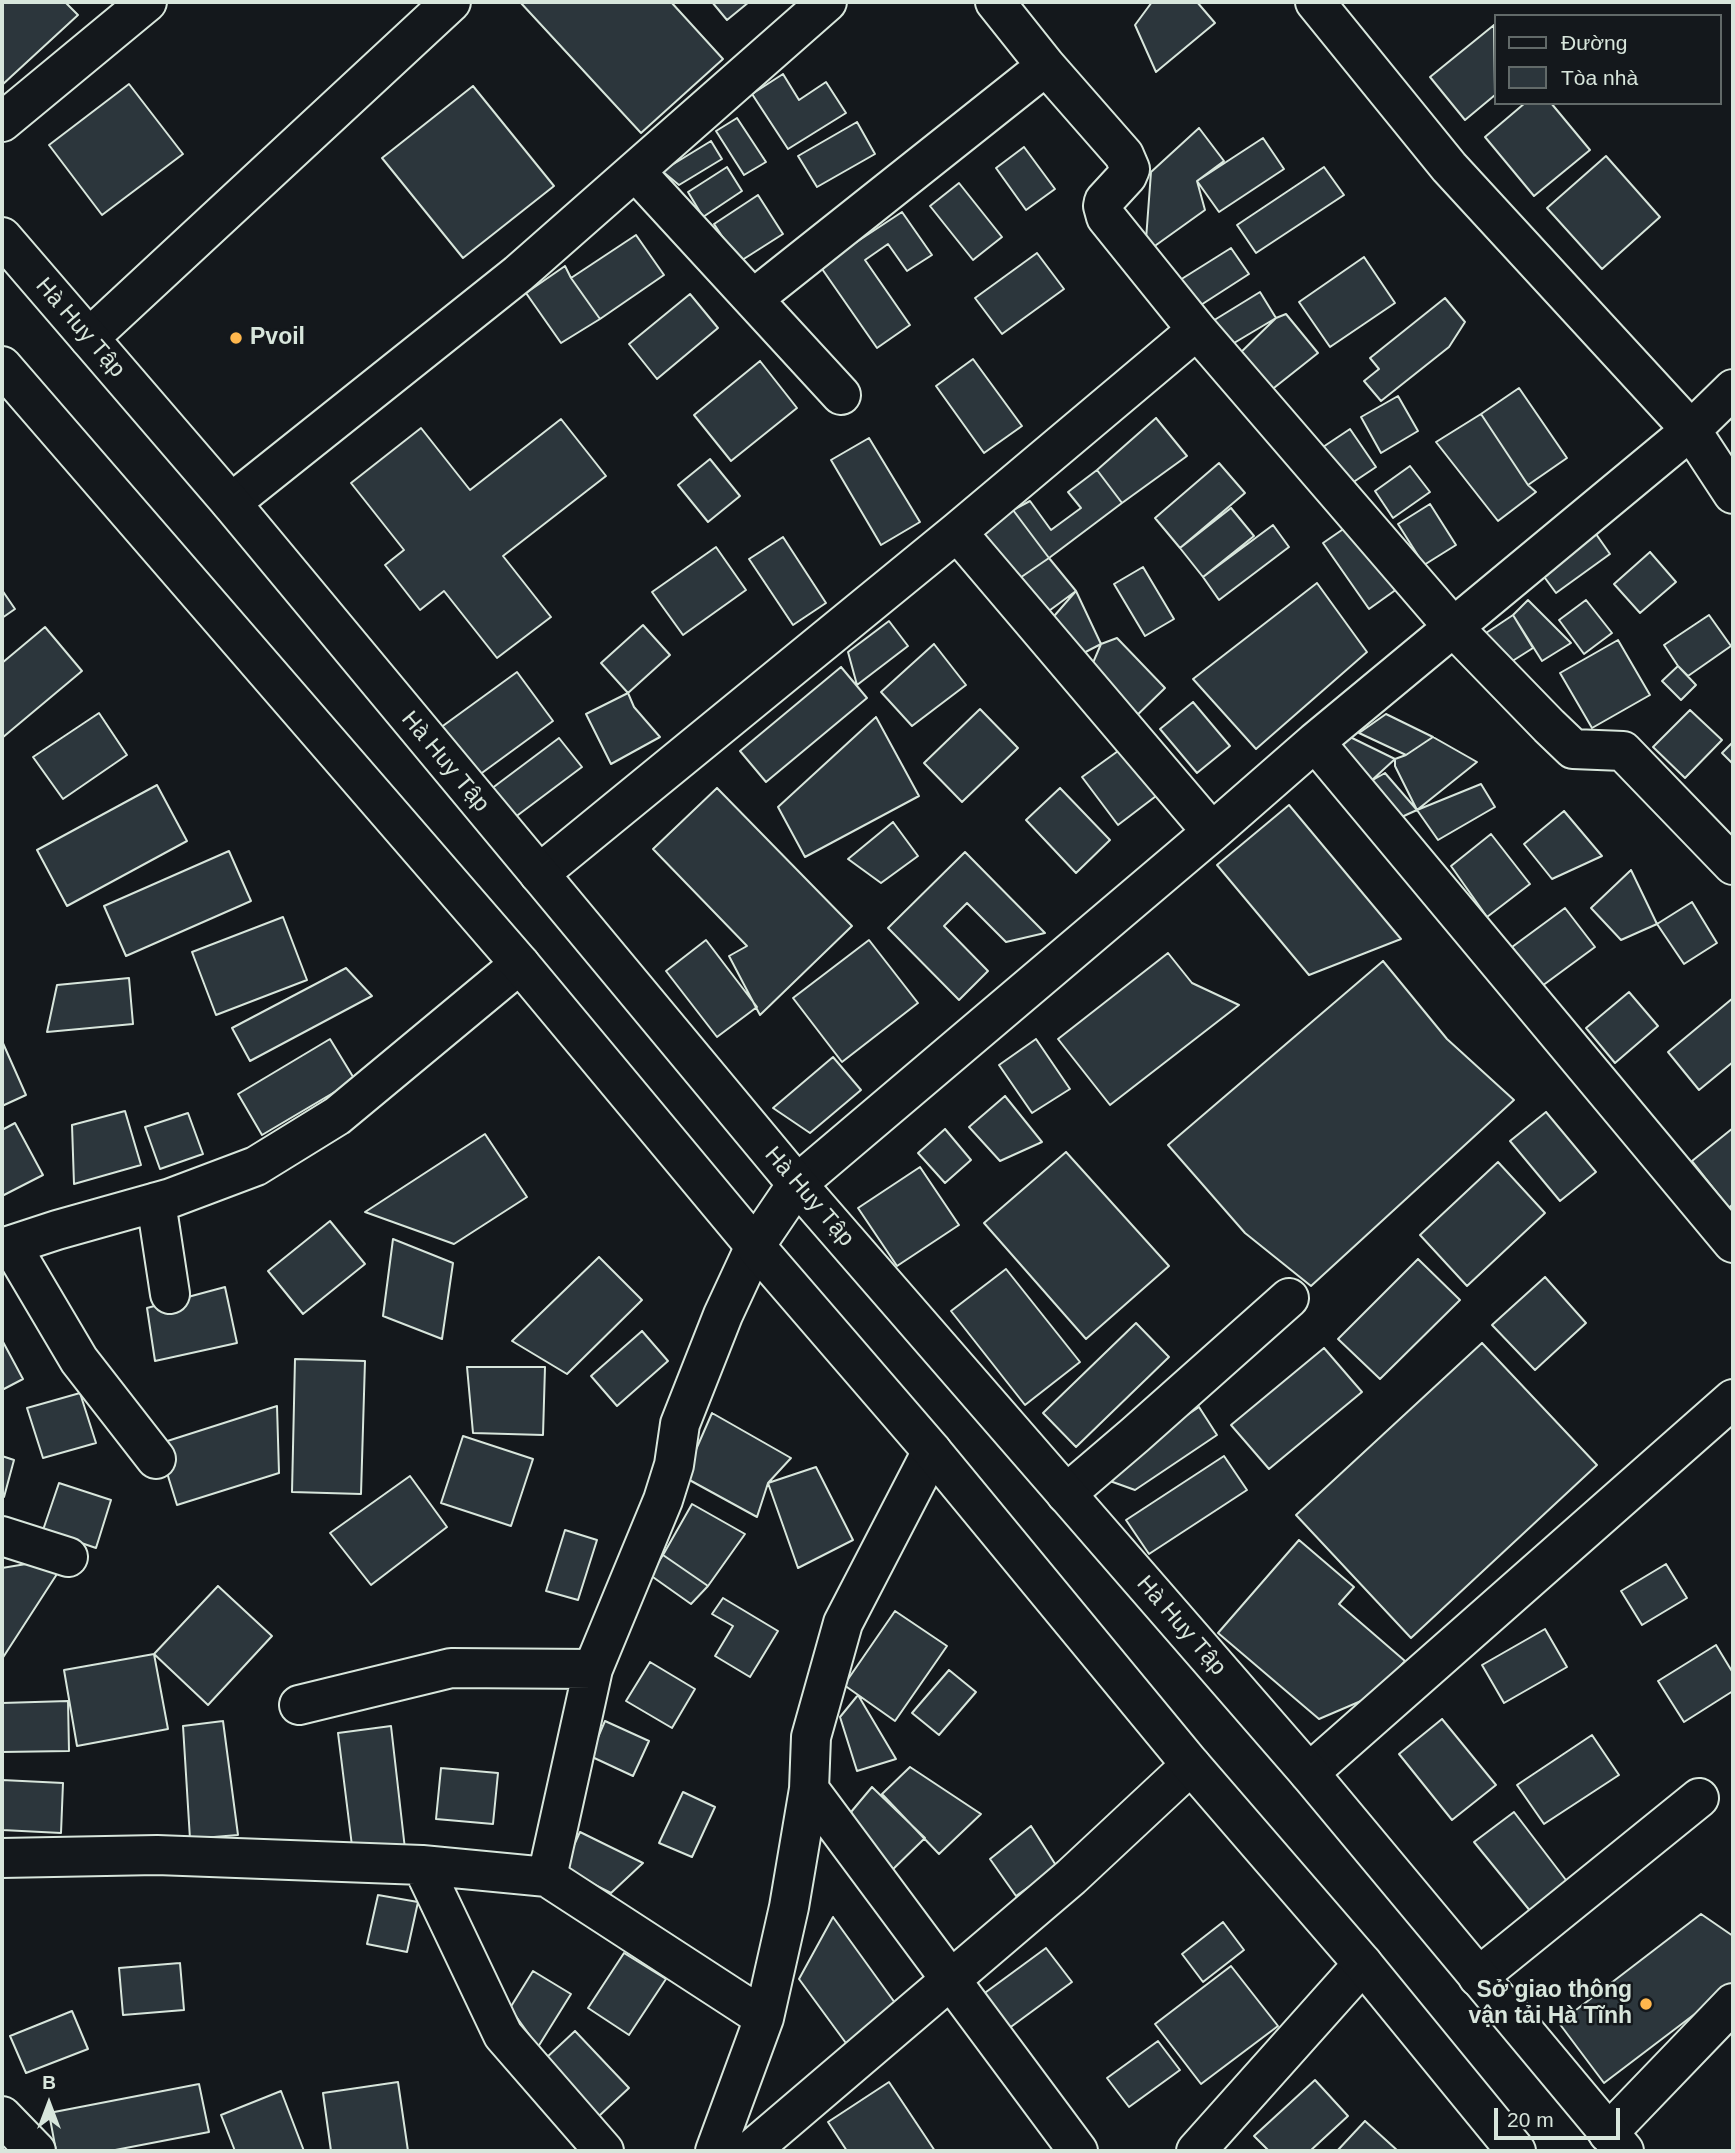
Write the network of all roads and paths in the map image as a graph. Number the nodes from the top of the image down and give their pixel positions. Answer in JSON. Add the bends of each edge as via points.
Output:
{"nodes":[{"id":1,"x":147,"y":2,"type":"edge"},
{"id":2,"x":451,"y":2,"type":"edge"},
{"id":3,"x":827,"y":2,"type":"edge"},
{"id":4,"x":995,"y":2,"type":"edge"},
{"id":5,"x":1315,"y":2,"type":"edge"},
{"id":6,"x":1046,"y":66,"type":"junction"},
{"id":7,"x":2,"y":122,"type":"edge"},
{"id":8,"x":635,"y":171,"type":"junction"},
{"id":9,"x":2,"y":237,"type":"edge"},
{"id":10,"x":753,"y":299,"type":"junction"},
{"id":11,"x":1198,"y":330,"type":"junction"},
{"id":12,"x":89,"y":338,"type":"junction"},
{"id":13,"x":2,"y":366,"type":"edge"},
{"id":14,"x":1733,"y":389,"type":"edge"},
{"id":15,"x":841,"y":395,"type":"dead end"},
{"id":16,"x":1691,"y":430,"type":"junction"},
{"id":17,"x":1733,"y":494,"type":"edge"},
{"id":18,"x":230,"y":503,"type":"junction"},
{"id":19,"x":957,"y":532,"type":"junction"},
{"id":20,"x":1454,"y":628,"type":"junction"},
{"id":21,"x":1315,"y":741,"type":"junction"},
{"id":22,"x":1212,"y":832,"type":"junction"},
{"id":23,"x":1733,"y":865,"type":"edge"},
{"id":24,"x":539,"y":874,"type":"junction"},
{"id":25,"x":520,"y":964,"type":"junction"},
{"id":26,"x":797,"y":1184,"type":"junction"},
{"id":27,"x":156,"y":1202,"type":"junction"},
{"id":28,"x":1733,"y":1243,"type":"edge"},
{"id":29,"x":755,"y":1246,"type":"junction"},
{"id":30,"x":6,"y":1247,"type":"edge"},
{"id":31,"x":170,"y":1293,"type":"dead end"},
{"id":32,"x":1289,"y":1298,"type":"dead end"},
{"id":33,"x":1733,"y":1399,"type":"edge"},
{"id":34,"x":932,"y":1451,"type":"junction"},
{"id":35,"x":156,"y":1459,"type":"dead end"},
{"id":36,"x":1066,"y":1494,"type":"junction"},
{"id":37,"x":2,"y":1536,"type":"edge"},
{"id":38,"x":68,"y":1557,"type":"dead end"},
{"id":39,"x":593,"y":1669,"type":"junction"},
{"id":40,"x":299,"y":1705,"type":"dead end"},
{"id":41,"x":1191,"y":1765,"type":"junction"},
{"id":42,"x":1309,"y":1773,"type":"junction"},
{"id":43,"x":809,"y":1789,"type":"junction"},
{"id":44,"x":1699,"y":1798,"type":"dead end"},
{"id":45,"x":2,"y":1858,"type":"edge"},
{"id":46,"x":422,"y":1865,"type":"junction"},
{"id":47,"x":547,"y":1877,"type":"junction"},
{"id":48,"x":1363,"y":1964,"type":"junction"},
{"id":49,"x":1478,"y":1977,"type":"junction"},
{"id":50,"x":950,"y":1980,"type":"junction"},
{"id":51,"x":1733,"y":2003,"type":"edge"},
{"id":52,"x":764,"y":2018,"type":"junction"},
{"id":53,"x":2,"y":2116,"type":"edge"},
{"id":54,"x":1616,"y":2142,"type":"edge"},
{"id":55,"x":36,"y":2151,"type":"edge"},
{"id":56,"x":604,"y":2151,"type":"edge"},
{"id":57,"x":715,"y":2151,"type":"edge"},
{"id":58,"x":750,"y":2151,"type":"edge"},
{"id":59,"x":1078,"y":2151,"type":"edge"},
{"id":60,"x":1196,"y":2151,"type":"edge"},
{"id":61,"x":1516,"y":2151,"type":"edge"}],
"edges":[{"from":1,"to":7,"type":"street"},
{"from":2,"to":12,"type":"street"},
{"from":3,"to":8,"type":"street"},
{"from":4,"to":6,"type":"street"},
{"from":5,"to":16,"type":"street","via":[[1450,167]]},
{"from":6,"to":10,"type":"street"},
{"from":6,"to":11,"type":"street","via":[[1124,155],[1130,170],[1104,201],[1105,217]]},
{"from":8,"to":10,"type":"street"},
{"from":8,"to":18,"type":"street","via":[[518,274]]},
{"from":9,"to":12,"type":"street","name":"Hà Huy Tập"},
{"from":10,"to":15,"type":"street"},
{"from":11,"to":19,"type":"street"},
{"from":11,"to":20,"type":"street"},
{"from":12,"to":18,"type":"street","name":"Hà Huy Tập"},
{"from":13,"to":25,"type":"street"},
{"from":14,"to":16,"type":"street"},
{"from":16,"to":17,"type":"street"},
{"from":16,"to":20,"type":"street"},
{"from":18,"to":24,"type":"street","name":"Hà Huy Tập"},
{"from":19,"to":22,"type":"street"},
{"from":19,"to":24,"type":"street"},
{"from":20,"to":21,"type":"street"},
{"from":20,"to":23,"type":"street","via":[[1573,749],[1623,751]]},
{"from":21,"to":22,"type":"street"},
{"from":21,"to":28,"type":"street"},
{"from":22,"to":26,"type":"street"},
{"from":24,"to":26,"type":"street","name":"Hà Huy Tập"},
{"from":25,"to":27,"type":"street","via":[[337,1116],[256,1166]]},
{"from":25,"to":29,"type":"street"},
{"from":26,"to":29,"type":"street"},
{"from":26,"to":36,"type":"street","name":"Hà Huy Tập"},
{"from":27,"to":30,"type":"street"},
{"from":27,"to":31,"type":"street"},
{"from":29,"to":34,"type":"street"},
{"from":29,"to":39,"type":"street","via":[[680,1424],[663,1500]]},
{"from":30,"to":35,"type":"street","via":[[79,1360]]},
{"from":32,"to":36,"type":"street"},
{"from":33,"to":42,"type":"street"},
{"from":34,"to":41,"type":"street"},
{"from":34,"to":43,"type":"street","via":[[843,1623],[811,1737]]},
{"from":36,"to":42,"type":"street","name":"Hà Huy Tập"},
{"from":37,"to":38,"type":"street"},
{"from":39,"to":40,"type":"street","via":[[452,1668]]},
{"from":39,"to":47,"type":"street"},
{"from":41,"to":48,"type":"street"},
{"from":41,"to":50,"type":"street","via":[[1071,1877]]},
{"from":42,"to":49,"type":"street","name":"Hà Huy Tập"},
{"from":43,"to":50,"type":"street"},
{"from":43,"to":52,"type":"street"},
{"from":44,"to":49,"type":"street"},
{"from":45,"to":46,"type":"street","via":[[157,1855]]},
{"from":46,"to":47,"type":"street"},
{"from":46,"to":56,"type":"street","via":[[503,2035]]},
{"from":47,"to":52,"type":"street"},
{"from":48,"to":60,"type":"street"},
{"from":48,"to":61,"type":"street"},
{"from":49,"to":54,"type":"street","name":"Hà Huy Tập"},
{"from":50,"to":58,"type":"street"},
{"from":50,"to":59,"type":"street"},
{"from":51,"to":54,"type":"street"},
{"from":52,"to":57,"type":"street"},
{"from":53,"to":55,"type":"street"}]}
